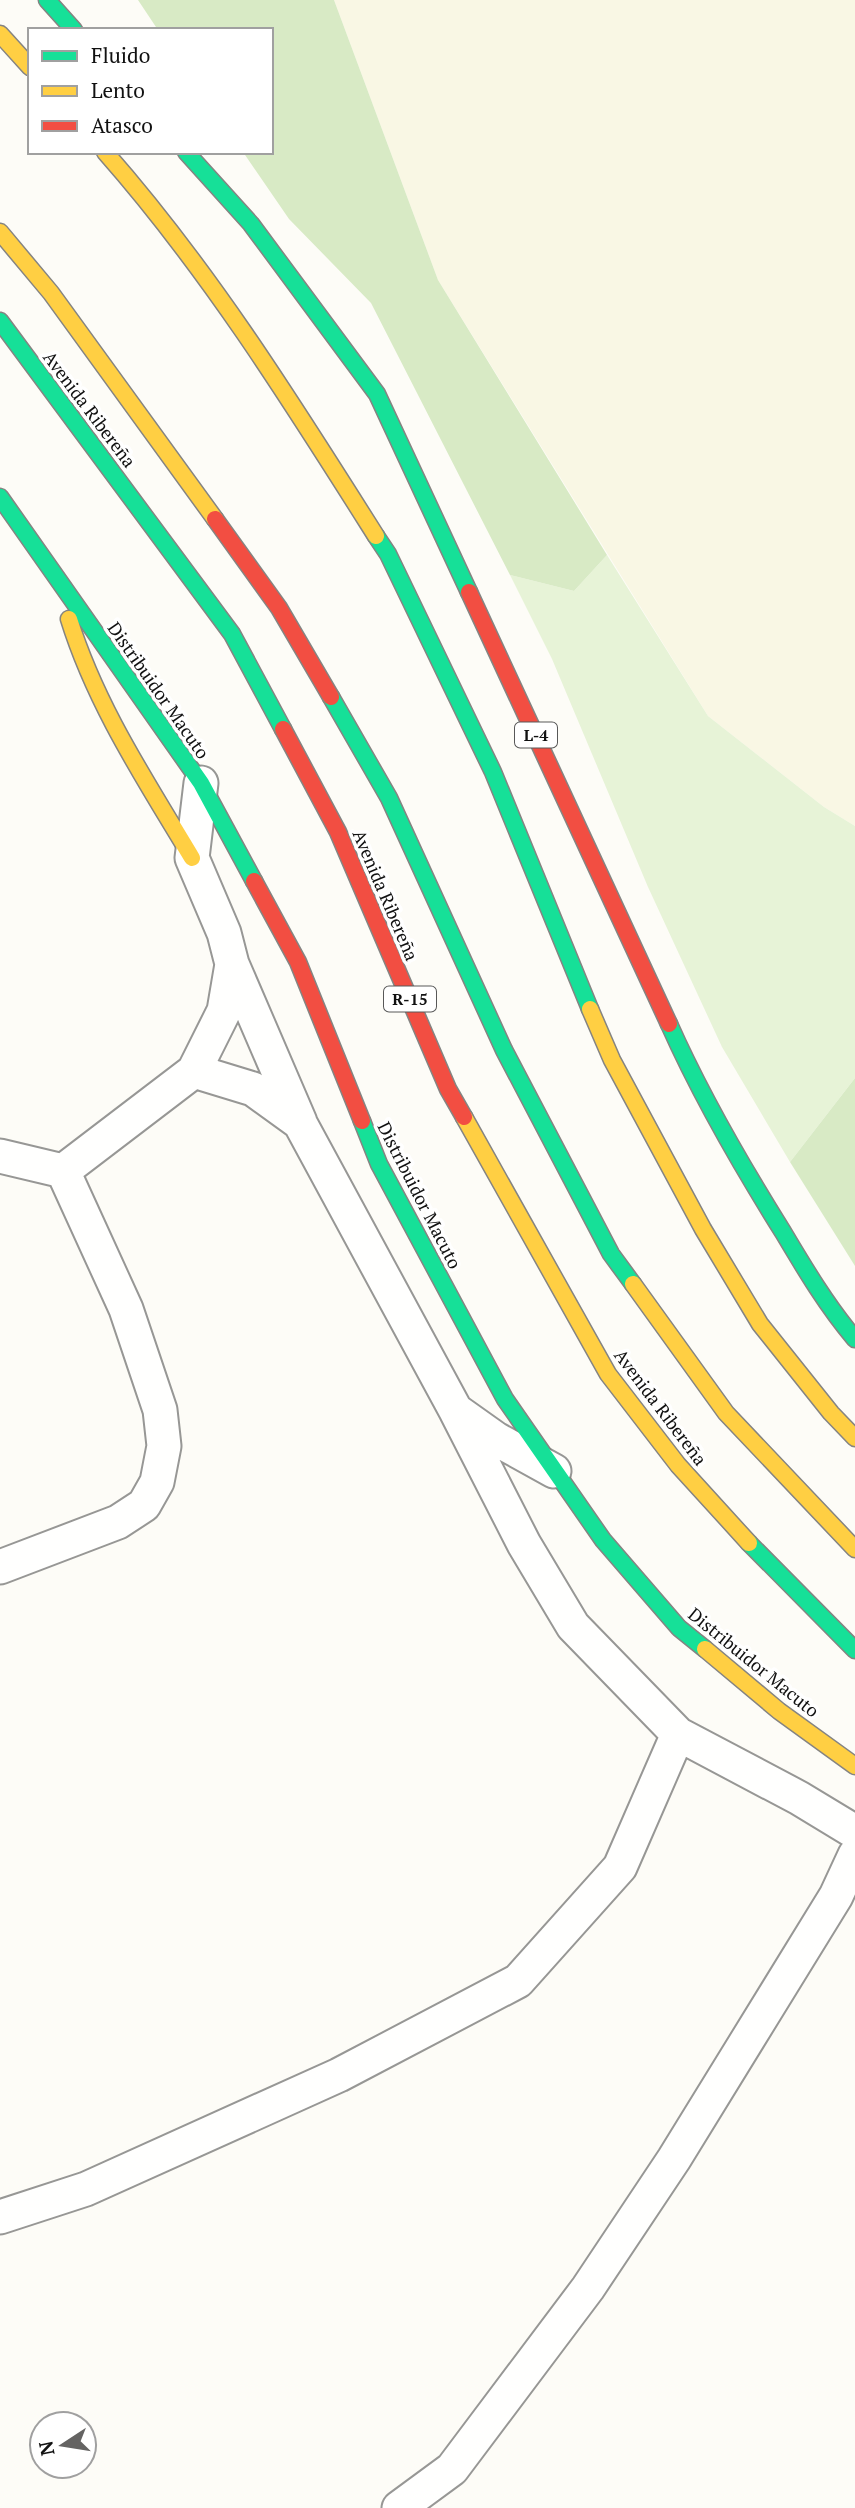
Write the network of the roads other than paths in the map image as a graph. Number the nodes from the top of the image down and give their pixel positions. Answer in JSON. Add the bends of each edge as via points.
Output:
{"nodes":[{"id":1,"x":47,"y":0,"type":"edge"},
{"id":2,"x":72,"y":28,"type":"edge"},
{"id":3,"x":0,"y":34,"type":"edge"},
{"id":4,"x":28,"y":65,"type":"edge"},
{"id":5,"x":107,"y":154,"type":"edge"},
{"id":6,"x":188,"y":154,"type":"edge"},
{"id":7,"x":0,"y":232,"type":"edge"},
{"id":8,"x":0,"y":321,"type":"edge"},
{"id":9,"x":0,"y":497,"type":"edge"},
{"id":10,"x":59,"y":583,"type":"junction"},
{"id":11,"x":201,"y":783,"type":"junction"},
{"id":12,"x":192,"y":858,"type":"junction"},
{"id":13,"x":232,"y":964,"type":"junction"},
{"id":14,"x":194,"y":1071,"type":"junction"},
{"id":15,"x":300,"y":1123,"type":"junction"},
{"id":16,"x":0,"y":1156,"type":"edge"},
{"id":17,"x":63,"y":1171,"type":"junction"},
{"id":18,"x":855,"y":1339,"type":"edge"},
{"id":19,"x":456,"y":1411,"type":"junction"},
{"id":20,"x":855,"y":1437,"type":"edge"},
{"id":21,"x":554,"y":1471,"type":"junction"},
{"id":22,"x":855,"y":1549,"type":"edge"},
{"id":23,"x":0,"y":1567,"type":"edge"},
{"id":24,"x":855,"y":1650,"type":"edge"},
{"id":25,"x":678,"y":1734,"type":"junction"},
{"id":26,"x":855,"y":1766,"type":"edge"},
{"id":27,"x":855,"y":1832,"type":"edge"},
{"id":28,"x":855,"y":1855,"type":"edge"},
{"id":29,"x":0,"y":2217,"type":"edge"},
{"id":30,"x":399,"y":2508,"type":"edge"}],
"edges":[{"from":1,"to":2,"type":"main road"},
{"from":3,"to":4,"type":"main road"},
{"from":5,"to":20,"type":"main road","via":[[150,203],[257,349],[388,554],[493,772],[612,1060],[760,1324]]},
{"from":6,"to":18,"type":"main road","number":"L-4","via":[[251,224],[377,394],[689,1069],[754,1186],[832,1312]]},
{"from":7,"to":22,"type":"main road","name":"Avenida Ribereña","via":[[51,293],[279,608],[389,798],[504,1050],[611,1254],[726,1413]]},
{"from":8,"to":24,"type":"main road","name":"Avenida Ribereña","number":"R-15","via":[[232,634],[338,832],[449,1089],[608,1374],[678,1465]]},
{"from":9,"to":10,"type":"main road","name":"Distribuidor Macuto"},
{"from":10,"to":11,"type":"main road","name":"Distribuidor Macuto"},
{"from":10,"to":12,"type":"main road","via":[[76,646],[105,708]]},
{"from":11,"to":12,"type":"street"},
{"from":11,"to":21,"type":"main road","name":"Distribuidor Macuto","via":[[298,962],[379,1164],[505,1399]]},
{"from":12,"to":13,"type":"street"},
{"from":13,"to":14,"type":"street","via":[[224,1011]]},
{"from":13,"to":15,"type":"street"},
{"from":14,"to":15,"type":"street","via":[[253,1089]]},
{"from":14,"to":17,"type":"street"},
{"from":15,"to":19,"type":"street"},
{"from":16,"to":17,"type":"street"},
{"from":17,"to":23,"type":"street","via":[[126,1309],[160,1410],[164,1446],[157,1482],[144,1505],[118,1522]]},
{"from":19,"to":21,"type":"street"},
{"from":19,"to":25,"type":"street","via":[[524,1544],[573,1626]]},
{"from":21,"to":26,"type":"main road","name":"Distribuidor Macuto","via":[[603,1540],[679,1628],[779,1711]]},
{"from":25,"to":27,"type":"street"},
{"from":25,"to":29,"type":"street","via":[[620,1867],[518,1981],[339,2075],[86,2189]]},
{"from":28,"to":30,"type":"street","via":[[836,1896],[696,2124],[588,2288],[452,2469]]}]}
